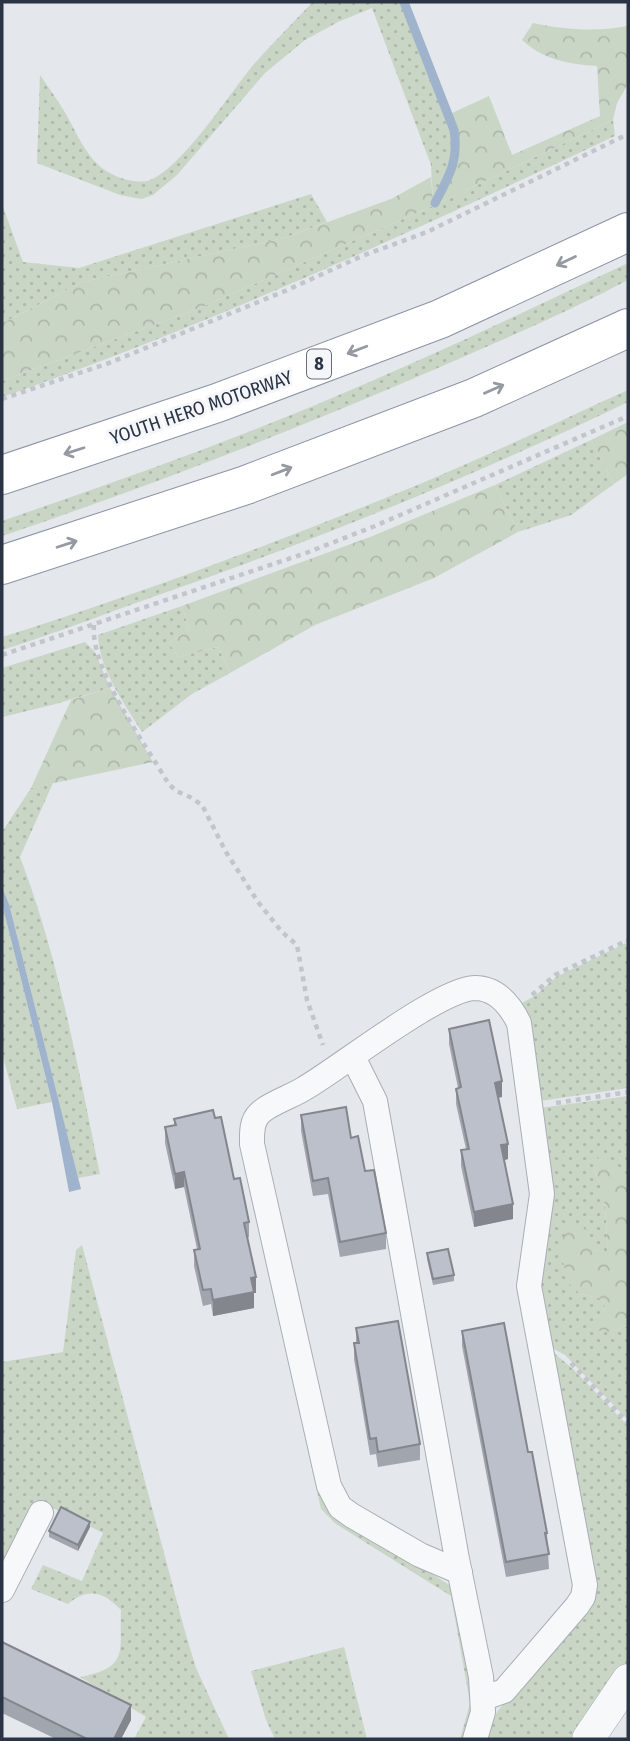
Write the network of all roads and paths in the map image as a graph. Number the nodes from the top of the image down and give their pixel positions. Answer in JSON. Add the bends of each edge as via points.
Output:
{"nodes":[{"id":1,"x":628,"y":134,"type":"edge"},
{"id":2,"x":628,"y":232,"type":"edge"},
{"id":3,"x":628,"y":328,"type":"edge"},
{"id":4,"x":2,"y":399,"type":"edge"},
{"id":5,"x":628,"y":416,"type":"edge"},
{"id":6,"x":2,"y":475,"type":"edge"},
{"id":7,"x":2,"y":565,"type":"edge"},
{"id":8,"x":94,"y":625,"type":"junction"},
{"id":9,"x":2,"y":655,"type":"edge"},
{"id":10,"x":628,"y":942,"type":"edge"},
{"id":11,"x":510,"y":1006,"type":"junction"},
{"id":12,"x":345,"y":1063,"type":"junction"},
{"id":13,"x":628,"y":1092,"type":"edge"},
{"id":14,"x":530,"y":1107,"type":"junction"},
{"id":15,"x":541,"y":1349,"type":"junction"},
{"id":16,"x":628,"y":1423,"type":"edge"},
{"id":17,"x":41,"y":1513,"type":"dead end"},
{"id":18,"x":460,"y":1572,"type":"junction"},
{"id":19,"x":2,"y":1590,"type":"edge"},
{"id":20,"x":628,"y":1680,"type":"edge"},
{"id":21,"x":484,"y":1698,"type":"junction"},
{"id":22,"x":475,"y":1739,"type":"edge"},
{"id":23,"x":587,"y":1739,"type":"edge"}],
"edges":[{"from":1,"to":4,"type":"path","via":[[427,232],[109,363]]},
{"from":2,"to":6,"type":"highway","name":"YOUTH HERO MOTORWAY","number":"8","one_way":true,"via":[[440,318],[217,403]]},
{"from":7,"to":3,"type":"highway","one_way":true,"via":[[259,480],[474,398]]},
{"from":5,"to":8,"type":"path","via":[[375,526]]},
{"from":8,"to":9,"type":"path"},
{"from":8,"to":12,"type":"path","via":[[97,652],[117,697],[168,782],[202,805],[258,902],[297,945],[317,1034]]},
{"from":10,"to":11,"type":"path","via":[[555,975],[534,994]]},
{"from":11,"to":12,"type":"street","via":[[487,990],[464,990],[409,1018]]},
{"from":11,"to":14,"type":"street","via":[[519,1023]]},
{"from":12,"to":18,"type":"street","via":[[374,1101]]},
{"from":12,"to":18,"type":"street","via":[[259,1112],[252,1130],[329,1486],[340,1507],[351,1515]]},
{"from":13,"to":14,"type":"path"},
{"from":14,"to":15,"type":"street","via":[[542,1194],[529,1286]]},
{"from":15,"to":16,"type":"path","via":[[563,1356]]},
{"from":15,"to":21,"type":"street","via":[[585,1585],[577,1606],[504,1691]]},
{"from":17,"to":19,"type":"street"},
{"from":18,"to":21,"type":"street"},
{"from":20,"to":23,"type":"street"},
{"from":21,"to":22,"type":"street"}]}
